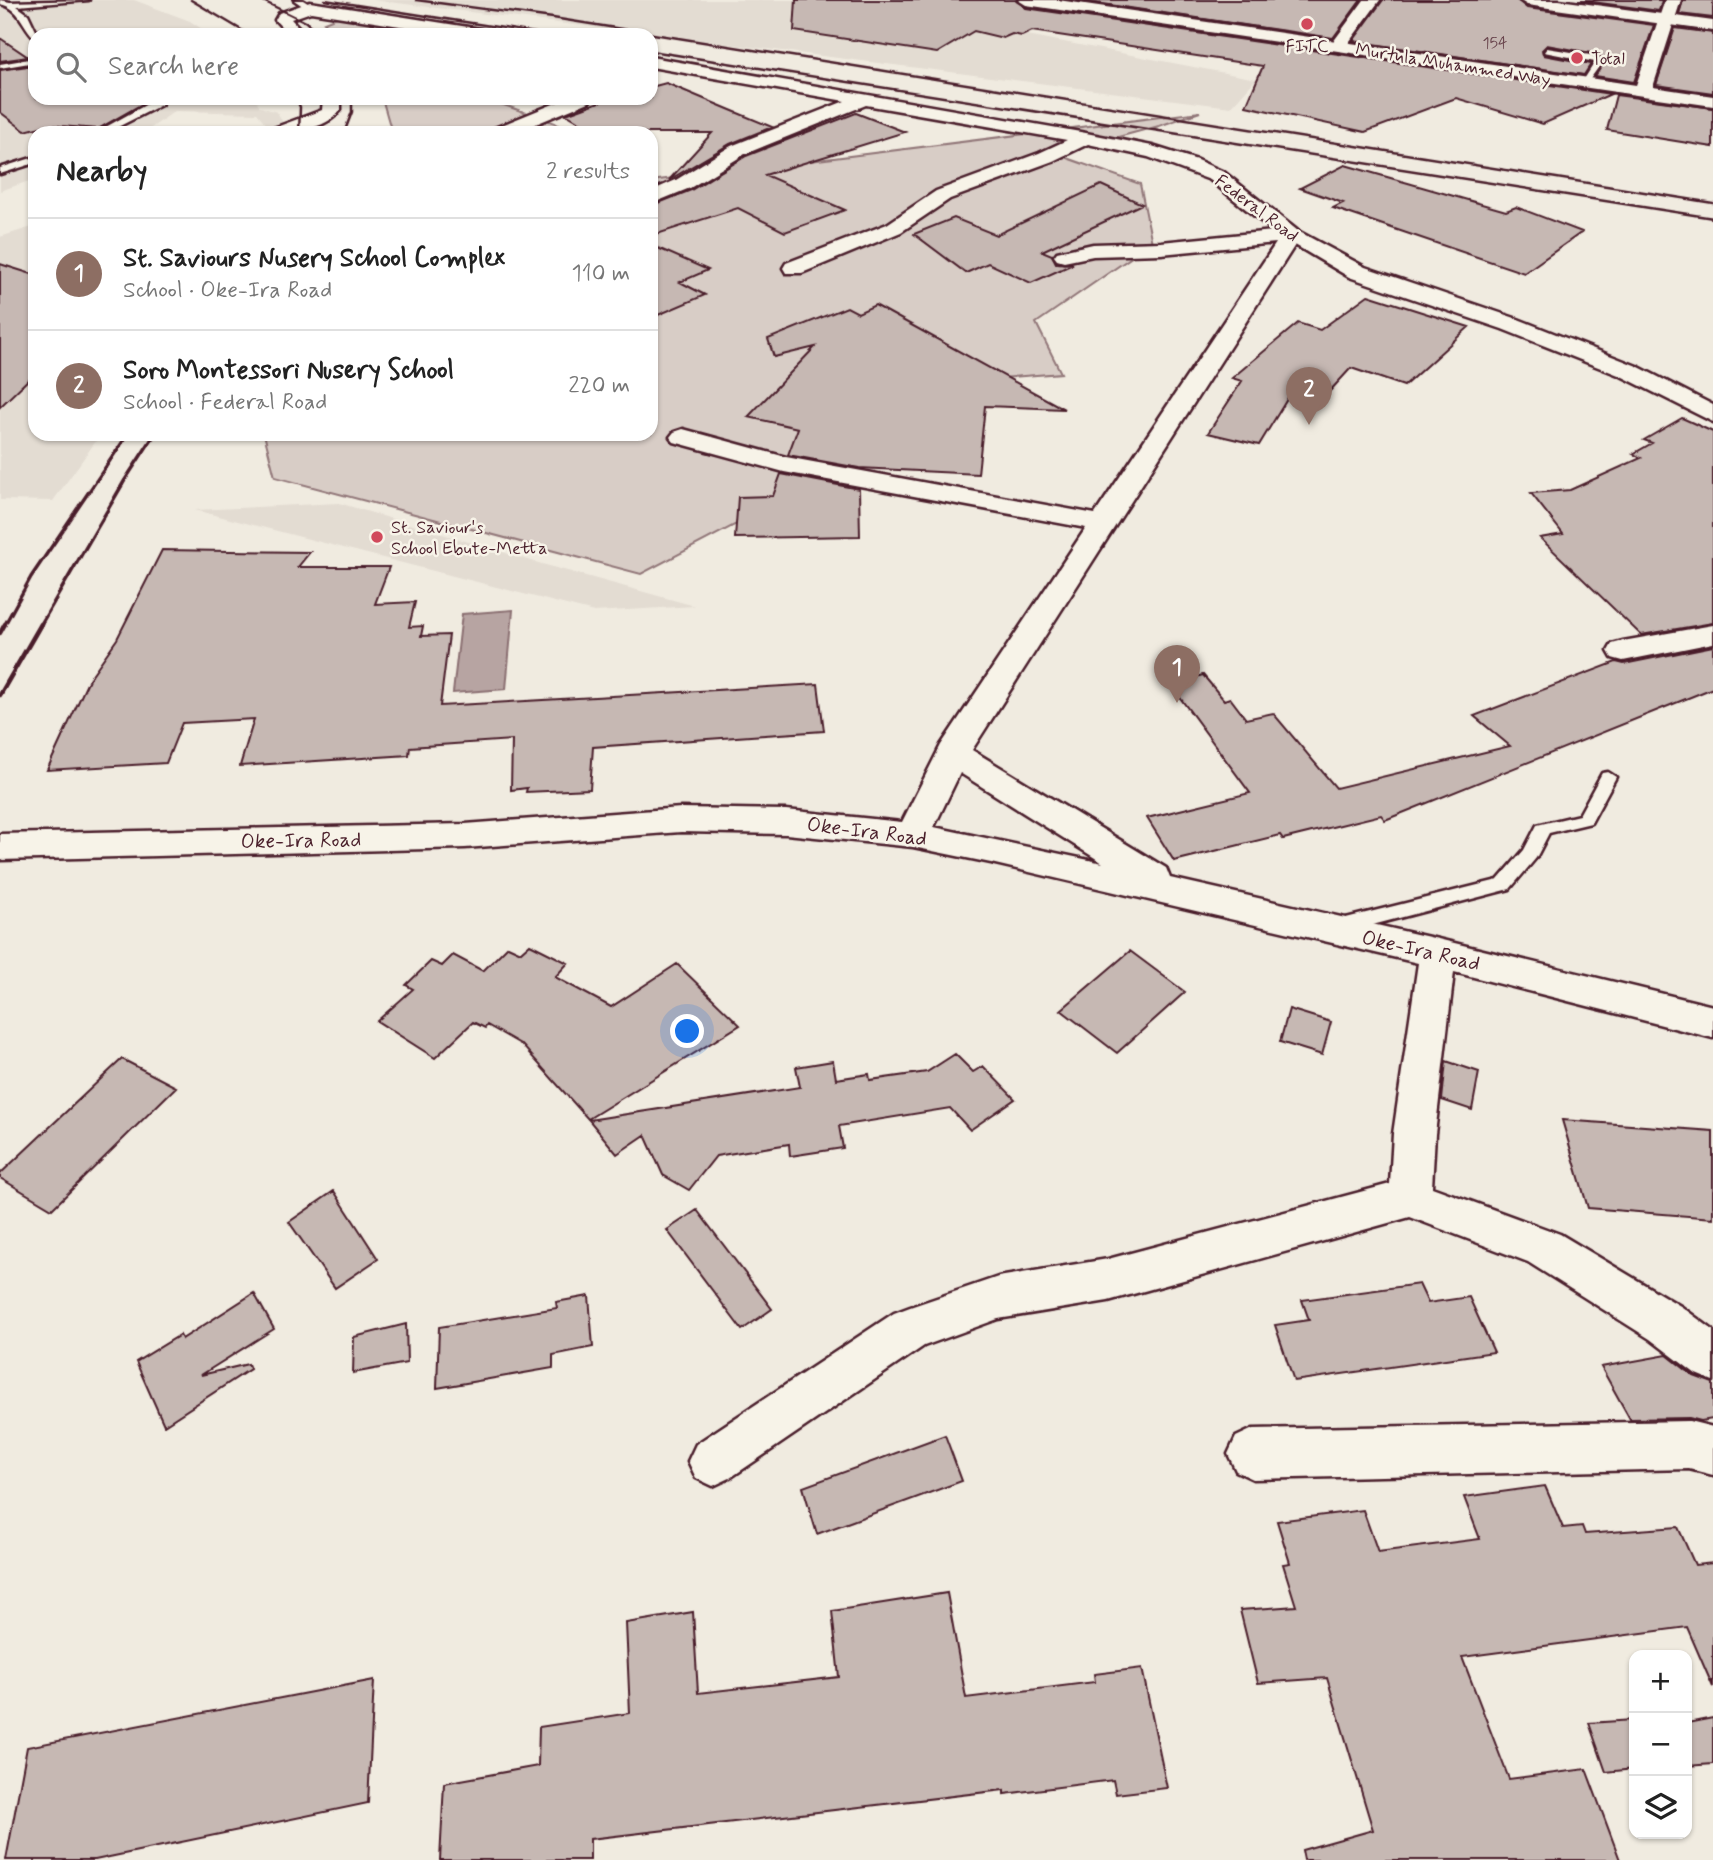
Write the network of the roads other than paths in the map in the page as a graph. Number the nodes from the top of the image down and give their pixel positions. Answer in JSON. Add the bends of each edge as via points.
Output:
{"nodes":[{"id":1,"x":85,"y":0,"type":"edge"},
{"id":2,"x":1026,"y":0,"type":"edge"},
{"id":3,"x":1371,"y":0,"type":"edge"},
{"id":4,"x":1527,"y":0,"type":"edge"},
{"id":5,"x":1672,"y":0,"type":"edge"},
{"id":6,"x":0,"y":2,"type":"edge"},
{"id":7,"x":1068,"y":3,"type":"edge"},
{"id":8,"x":10,"y":4,"type":"junction"},
{"id":9,"x":304,"y":4,"type":"edge"},
{"id":10,"x":1666,"y":20,"type":"junction"},
{"id":11,"x":1713,"y":26,"type":"edge"},
{"id":12,"x":31,"y":28,"type":"edge"},
{"id":13,"x":291,"y":28,"type":"edge"},
{"id":14,"x":446,"y":28,"type":"edge"},
{"id":15,"x":1338,"y":46,"type":"junction"},
{"id":16,"x":1547,"y":50,"type":"dead end"},
{"id":17,"x":28,"y":61,"type":"edge"},
{"id":18,"x":0,"y":66,"type":"edge"},
{"id":19,"x":658,"y":66,"type":"edge"},
{"id":20,"x":1585,"y":84,"type":"junction"},
{"id":21,"x":1643,"y":92,"type":"junction"},
{"id":22,"x":866,"y":99,"type":"junction"},
{"id":23,"x":1713,"y":101,"type":"edge"},
{"id":24,"x":154,"y":105,"type":"edge"},
{"id":25,"x":332,"y":105,"type":"edge"},
{"id":26,"x":566,"y":105,"type":"edge"},
{"id":27,"x":113,"y":126,"type":"edge"},
{"id":28,"x":296,"y":126,"type":"edge"},
{"id":29,"x":515,"y":126,"type":"edge"},
{"id":30,"x":1086,"y":138,"type":"junction"},
{"id":31,"x":28,"y":162,"type":"edge"},
{"id":32,"x":0,"y":171,"type":"edge"},
{"id":33,"x":658,"y":195,"type":"edge"},
{"id":34,"x":1291,"y":235,"type":"junction"},
{"id":35,"x":1064,"y":256,"type":"dead end"},
{"id":36,"x":794,"y":268,"type":"dead end"},
{"id":37,"x":1317,"y":271,"type":"dead end"},
{"id":38,"x":1292,"y":272,"type":"dead end"},
{"id":39,"x":1357,"y":272,"type":"junction"},
{"id":40,"x":1265,"y":275,"type":"junction"},
{"id":41,"x":1713,"y":415,"type":"edge"},
{"id":42,"x":683,"y":437,"type":"dead end"},
{"id":43,"x":1102,"y":523,"type":"junction"},
{"id":44,"x":1713,"y":634,"type":"edge"},
{"id":45,"x":1623,"y":651,"type":"dead end"},
{"id":46,"x":953,"y":753,"type":"junction"},
{"id":47,"x":1608,"y":778,"type":"dead end"},
{"id":48,"x":913,"y":835,"type":"junction"},
{"id":49,"x":0,"y":847,"type":"edge"},
{"id":50,"x":1178,"y":892,"type":"junction"},
{"id":51,"x":1332,"y":929,"type":"junction"},
{"id":52,"x":1438,"y":953,"type":"junction"},
{"id":53,"x":1713,"y":1022,"type":"edge"},
{"id":54,"x":1410,"y":1198,"type":"junction"},
{"id":55,"x":1713,"y":1357,"type":"edge"},
{"id":56,"x":1713,"y":1451,"type":"edge"},
{"id":57,"x":1253,"y":1454,"type":"dead end"},
{"id":58,"x":713,"y":1461,"type":"dead end"}],
"edges":[{"from":1,"to":8,"type":"lane"},
{"from":2,"to":7,"type":"main road","name":"Murtula Muhammed Way"},
{"from":3,"to":15,"type":"street"},
{"from":4,"to":10,"type":"street"},
{"from":5,"to":10,"type":"main road"},
{"from":6,"to":8,"type":"lane"},
{"from":7,"to":15,"type":"main road","name":"Murtula Muhammed Way"},
{"from":8,"to":12,"type":"lane"},
{"from":9,"to":13,"type":"street","via":[[283,19]]},
{"from":9,"to":14,"type":"street"},
{"from":10,"to":11,"type":"street"},
{"from":10,"to":21,"type":"main road"},
{"from":15,"to":20,"type":"main road","name":"Murtula Muhammed Way"},
{"from":16,"to":20,"type":"lane","via":[[1600,61]]},
{"from":17,"to":18,"type":"lane"},
{"from":19,"to":22,"type":"street","name":"Federal Road"},
{"from":20,"to":21,"type":"main road","name":"Murtula Muhammed Way"},
{"from":21,"to":23,"type":"main road","name":"Murtula Muhammed Way"},
{"from":22,"to":30,"type":"street","name":"Federal Road"},
{"from":22,"to":33,"type":"street","via":[[738,150]]},
{"from":24,"to":27,"type":"lane"},
{"from":25,"to":28,"type":"street","via":[[328,114]]},
{"from":26,"to":29,"type":"street"},
{"from":30,"to":34,"type":"street","name":"Federal Road","via":[[1152,152],[1217,176]]},
{"from":30,"to":36,"type":"street","via":[[943,195],[894,228]]},
{"from":31,"to":32,"type":"lane"},
{"from":34,"to":35,"type":"street"},
{"from":34,"to":39,"type":"street","name":"Federal Road"},
{"from":34,"to":40,"type":"street"},
{"from":37,"to":39,"type":"street"},
{"from":38,"to":40,"type":"street"},
{"from":39,"to":41,"type":"street","name":"Federal Road","via":[[1629,371]]},
{"from":40,"to":43,"type":"street"},
{"from":42,"to":43,"type":"street","via":[[784,464]]},
{"from":43,"to":46,"type":"street"},
{"from":44,"to":45,"type":"street"},
{"from":46,"to":48,"type":"street"},
{"from":46,"to":50,"type":"street"},
{"from":47,"to":51,"type":"lane","via":[[1585,819],[1544,829],[1504,885]]},
{"from":48,"to":49,"type":"street","name":"Oke-Ira Road","via":[[786,822],[681,820],[465,836]]},
{"from":48,"to":50,"type":"street","name":"Oke-Ira Road"},
{"from":50,"to":51,"type":"street","name":"Oke-Ira Road"},
{"from":51,"to":52,"type":"street","name":"Oke-Ira Road"},
{"from":52,"to":53,"type":"street","name":"Oke-Ira Road"},
{"from":52,"to":54,"type":"street"},
{"from":54,"to":55,"type":"street","via":[[1544,1248]]},
{"from":54,"to":58,"type":"street","via":[[1108,1280],[998,1298],[910,1329]]},
{"from":56,"to":57,"type":"street","via":[[1689,1445]]}]}
